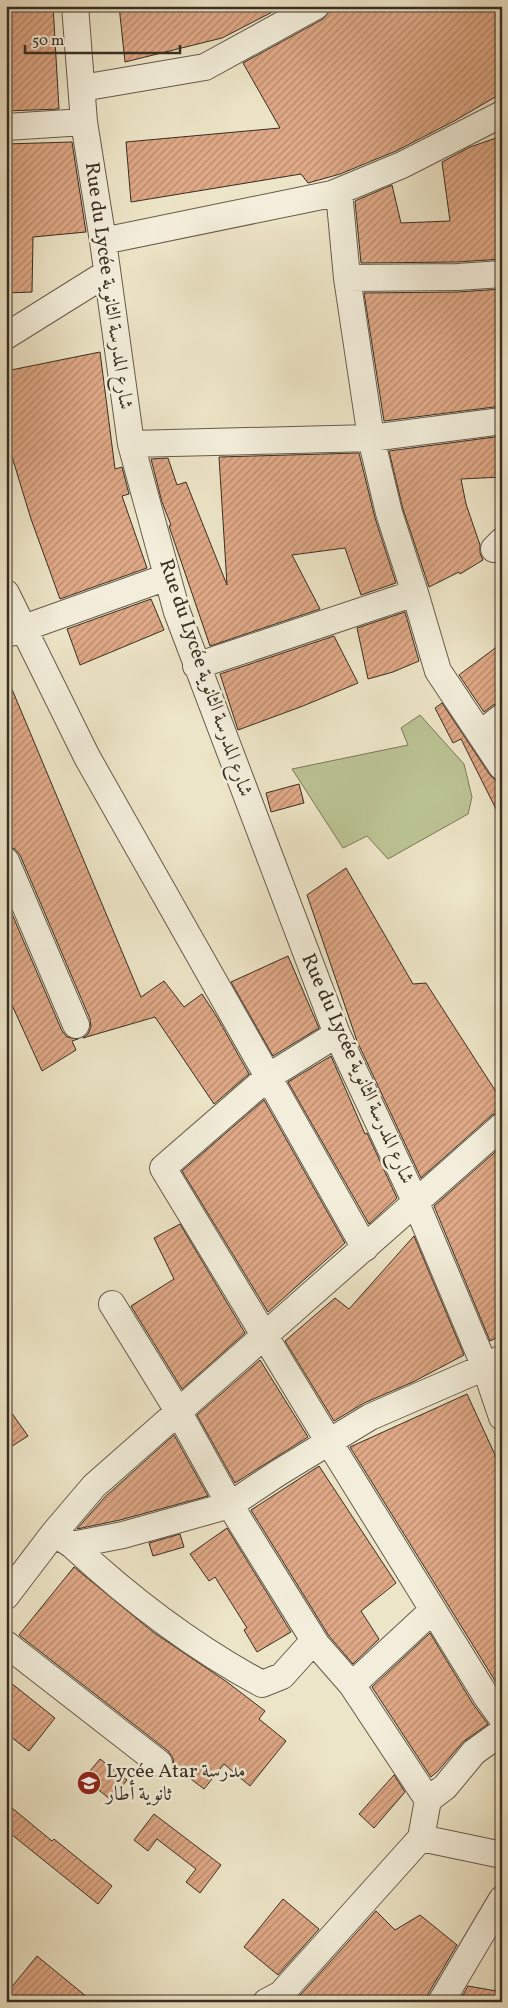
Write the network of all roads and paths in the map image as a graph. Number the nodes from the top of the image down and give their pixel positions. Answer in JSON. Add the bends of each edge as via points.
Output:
{"nodes":[{"id":1,"x":75,"y":6,"type":"edge"},
{"id":2,"x":316,"y":6,"type":"edge"},
{"id":3,"x":82,"y":88,"type":"junction"},
{"id":4,"x":502,"y":114,"type":"edge"},
{"id":5,"x":84,"y":122,"type":"junction"},
{"id":6,"x":6,"y":127,"type":"edge"},
{"id":7,"x":339,"y":192,"type":"junction"},
{"id":8,"x":103,"y":241,"type":"junction"},
{"id":9,"x":107,"y":273,"type":"junction"},
{"id":10,"x":502,"y":274,"type":"edge"},
{"id":11,"x":347,"y":278,"type":"junction"},
{"id":12,"x":6,"y":336,"type":"edge"},
{"id":13,"x":502,"y":421,"type":"edge"},
{"id":14,"x":371,"y":438,"type":"junction"},
{"id":15,"x":130,"y":444,"type":"junction"},
{"id":16,"x":167,"y":577,"type":"junction"},
{"id":17,"x":6,"y":593,"type":"edge"},
{"id":18,"x":415,"y":593,"type":"junction"},
{"id":19,"x":15,"y":631,"type":"edge"},
{"id":20,"x":196,"y":666,"type":"junction"},
{"id":21,"x":502,"y":717,"type":"edge"},
{"id":22,"x":481,"y":733,"type":"junction"},
{"id":23,"x":502,"y":767,"type":"edge"},
{"id":24,"x":6,"y":861,"type":"edge"},
{"id":25,"x":76,"y":1025,"type":"dead end"},
{"id":26,"x":337,"y":1034,"type":"junction"},
{"id":27,"x":268,"y":1077,"type":"junction"},
{"id":28,"x":502,"y":1126,"type":"edge"},
{"id":29,"x":416,"y":1203,"type":"junction"},
{"id":30,"x":365,"y":1248,"type":"junction"},
{"id":31,"x":112,"y":1304,"type":"dead end"},
{"id":32,"x":263,"y":1335,"type":"junction"},
{"id":33,"x":493,"y":1363,"type":"edge"},
{"id":34,"x":178,"y":1411,"type":"junction"},
{"id":35,"x":502,"y":1417,"type":"edge"},
{"id":36,"x":328,"y":1442,"type":"junction"},
{"id":37,"x":230,"y":1505,"type":"junction"},
{"id":38,"x":63,"y":1539,"type":"junction"},
{"id":39,"x":6,"y":1596,"type":"edge"},
{"id":40,"x":433,"y":1610,"type":"junction"},
{"id":41,"x":6,"y":1644,"type":"edge"},
{"id":42,"x":317,"y":1645,"type":"junction"},
{"id":43,"x":352,"y":1685,"type":"junction"},
{"id":44,"x":502,"y":1718,"type":"edge"},
{"id":45,"x":502,"y":1732,"type":"edge"},
{"id":46,"x":159,"y":1763,"type":"dead end"},
{"id":47,"x":428,"y":1800,"type":"junction"},
{"id":48,"x":421,"y":1838,"type":"junction"},
{"id":49,"x":502,"y":1855,"type":"edge"},
{"id":50,"x":502,"y":1899,"type":"edge"},
{"id":51,"x":280,"y":1999,"type":"edge"},
{"id":52,"x":441,"y":2002,"type":"edge"}],
"edges":[{"from":1,"to":3,"type":"street","name":"Rue du Lycée شارع المدرسة الثانوية"},
{"from":2,"to":3,"type":"street","via":[[205,67]]},
{"from":3,"to":5,"type":"street","name":"Rue du Lycée شارع المدرسة الثانوية"},
{"from":4,"to":7,"type":"street","via":[[402,165]]},
{"from":5,"to":6,"type":"street"},
{"from":5,"to":8,"type":"street","name":"Rue du Lycée شارع المدرسة الثانوية"},
{"from":7,"to":8,"type":"street"},
{"from":7,"to":11,"type":"street"},
{"from":8,"to":9,"type":"street","name":"Rue du Lycée شارع المدرسة الثانوية"},
{"from":9,"to":12,"type":"street"},
{"from":9,"to":15,"type":"street","name":"Rue du Lycée شارع المدرسة الثانوية"},
{"from":10,"to":11,"type":"street"},
{"from":11,"to":14,"type":"street"},
{"from":13,"to":14,"type":"street"},
{"from":14,"to":15,"type":"street"},
{"from":14,"to":18,"type":"street","via":[[389,513]]},
{"from":15,"to":16,"type":"street","name":"Rue du Lycée شارع المدرسة الثانوية"},
{"from":16,"to":19,"type":"street"},
{"from":16,"to":20,"type":"street","name":"Rue du Lycée شارع المدرسة الثانوية"},
{"from":17,"to":19,"type":"street"},
{"from":18,"to":20,"type":"street"},
{"from":18,"to":22,"type":"street","via":[[438,671]]},
{"from":19,"to":27,"type":"street"},
{"from":20,"to":26,"type":"street","name":"Rue du Lycée شارع المدرسة الثانوية"},
{"from":21,"to":22,"type":"street"},
{"from":22,"to":23,"type":"street"},
{"from":24,"to":25,"type":"street"},
{"from":26,"to":27,"type":"street"},
{"from":26,"to":29,"type":"street","name":"Rue du Lycée شارع المدرسة الثانوية"},
{"from":27,"to":30,"type":"street"},
{"from":27,"to":32,"type":"street","via":[[163,1168]]},
{"from":28,"to":29,"type":"street"},
{"from":29,"to":30,"type":"street","name":"Rue du Lycée شارع المدرسة الثانوية"},
{"from":29,"to":33,"type":"street","name":"Rue du Lycée شارع المدرسة الثانوية"},
{"from":30,"to":32,"type":"street","name":"Rue du Lycée شارع المدرسة الثانوية"},
{"from":31,"to":34,"type":"street"},
{"from":32,"to":34,"type":"street","name":"Rue du Lycée شارع المدرسة الثانوية"},
{"from":32,"to":36,"type":"street"},
{"from":33,"to":35,"type":"street","name":"Rue du Lycée شارع المدرسة الثانوية"},
{"from":33,"to":36,"type":"street","via":[[370,1417]]},
{"from":34,"to":37,"type":"street"},
{"from":34,"to":38,"type":"street","name":"Rue du Lycée شارع المدرسة الثانوية","via":[[94,1486]]},
{"from":36,"to":37,"type":"street"},
{"from":36,"to":40,"type":"street"},
{"from":37,"to":38,"type":"street","via":[[123,1535]]},
{"from":37,"to":42,"type":"street"},
{"from":38,"to":39,"type":"street","name":"Rue du Lycée شارع المدرسة الثانوية"},
{"from":38,"to":42,"type":"street","via":[[164,1620],[226,1665],[262,1684],[282,1676],[309,1646]]},
{"from":40,"to":43,"type":"street"},
{"from":40,"to":44,"type":"street"},
{"from":41,"to":46,"type":"street"},
{"from":42,"to":43,"type":"street"},
{"from":43,"to":47,"type":"street"},
{"from":45,"to":47,"type":"street","via":[[474,1752],[445,1787]]},
{"from":47,"to":48,"type":"street"},
{"from":48,"to":49,"type":"street"},
{"from":48,"to":51,"type":"street"},
{"from":50,"to":52,"type":"street"}]}
